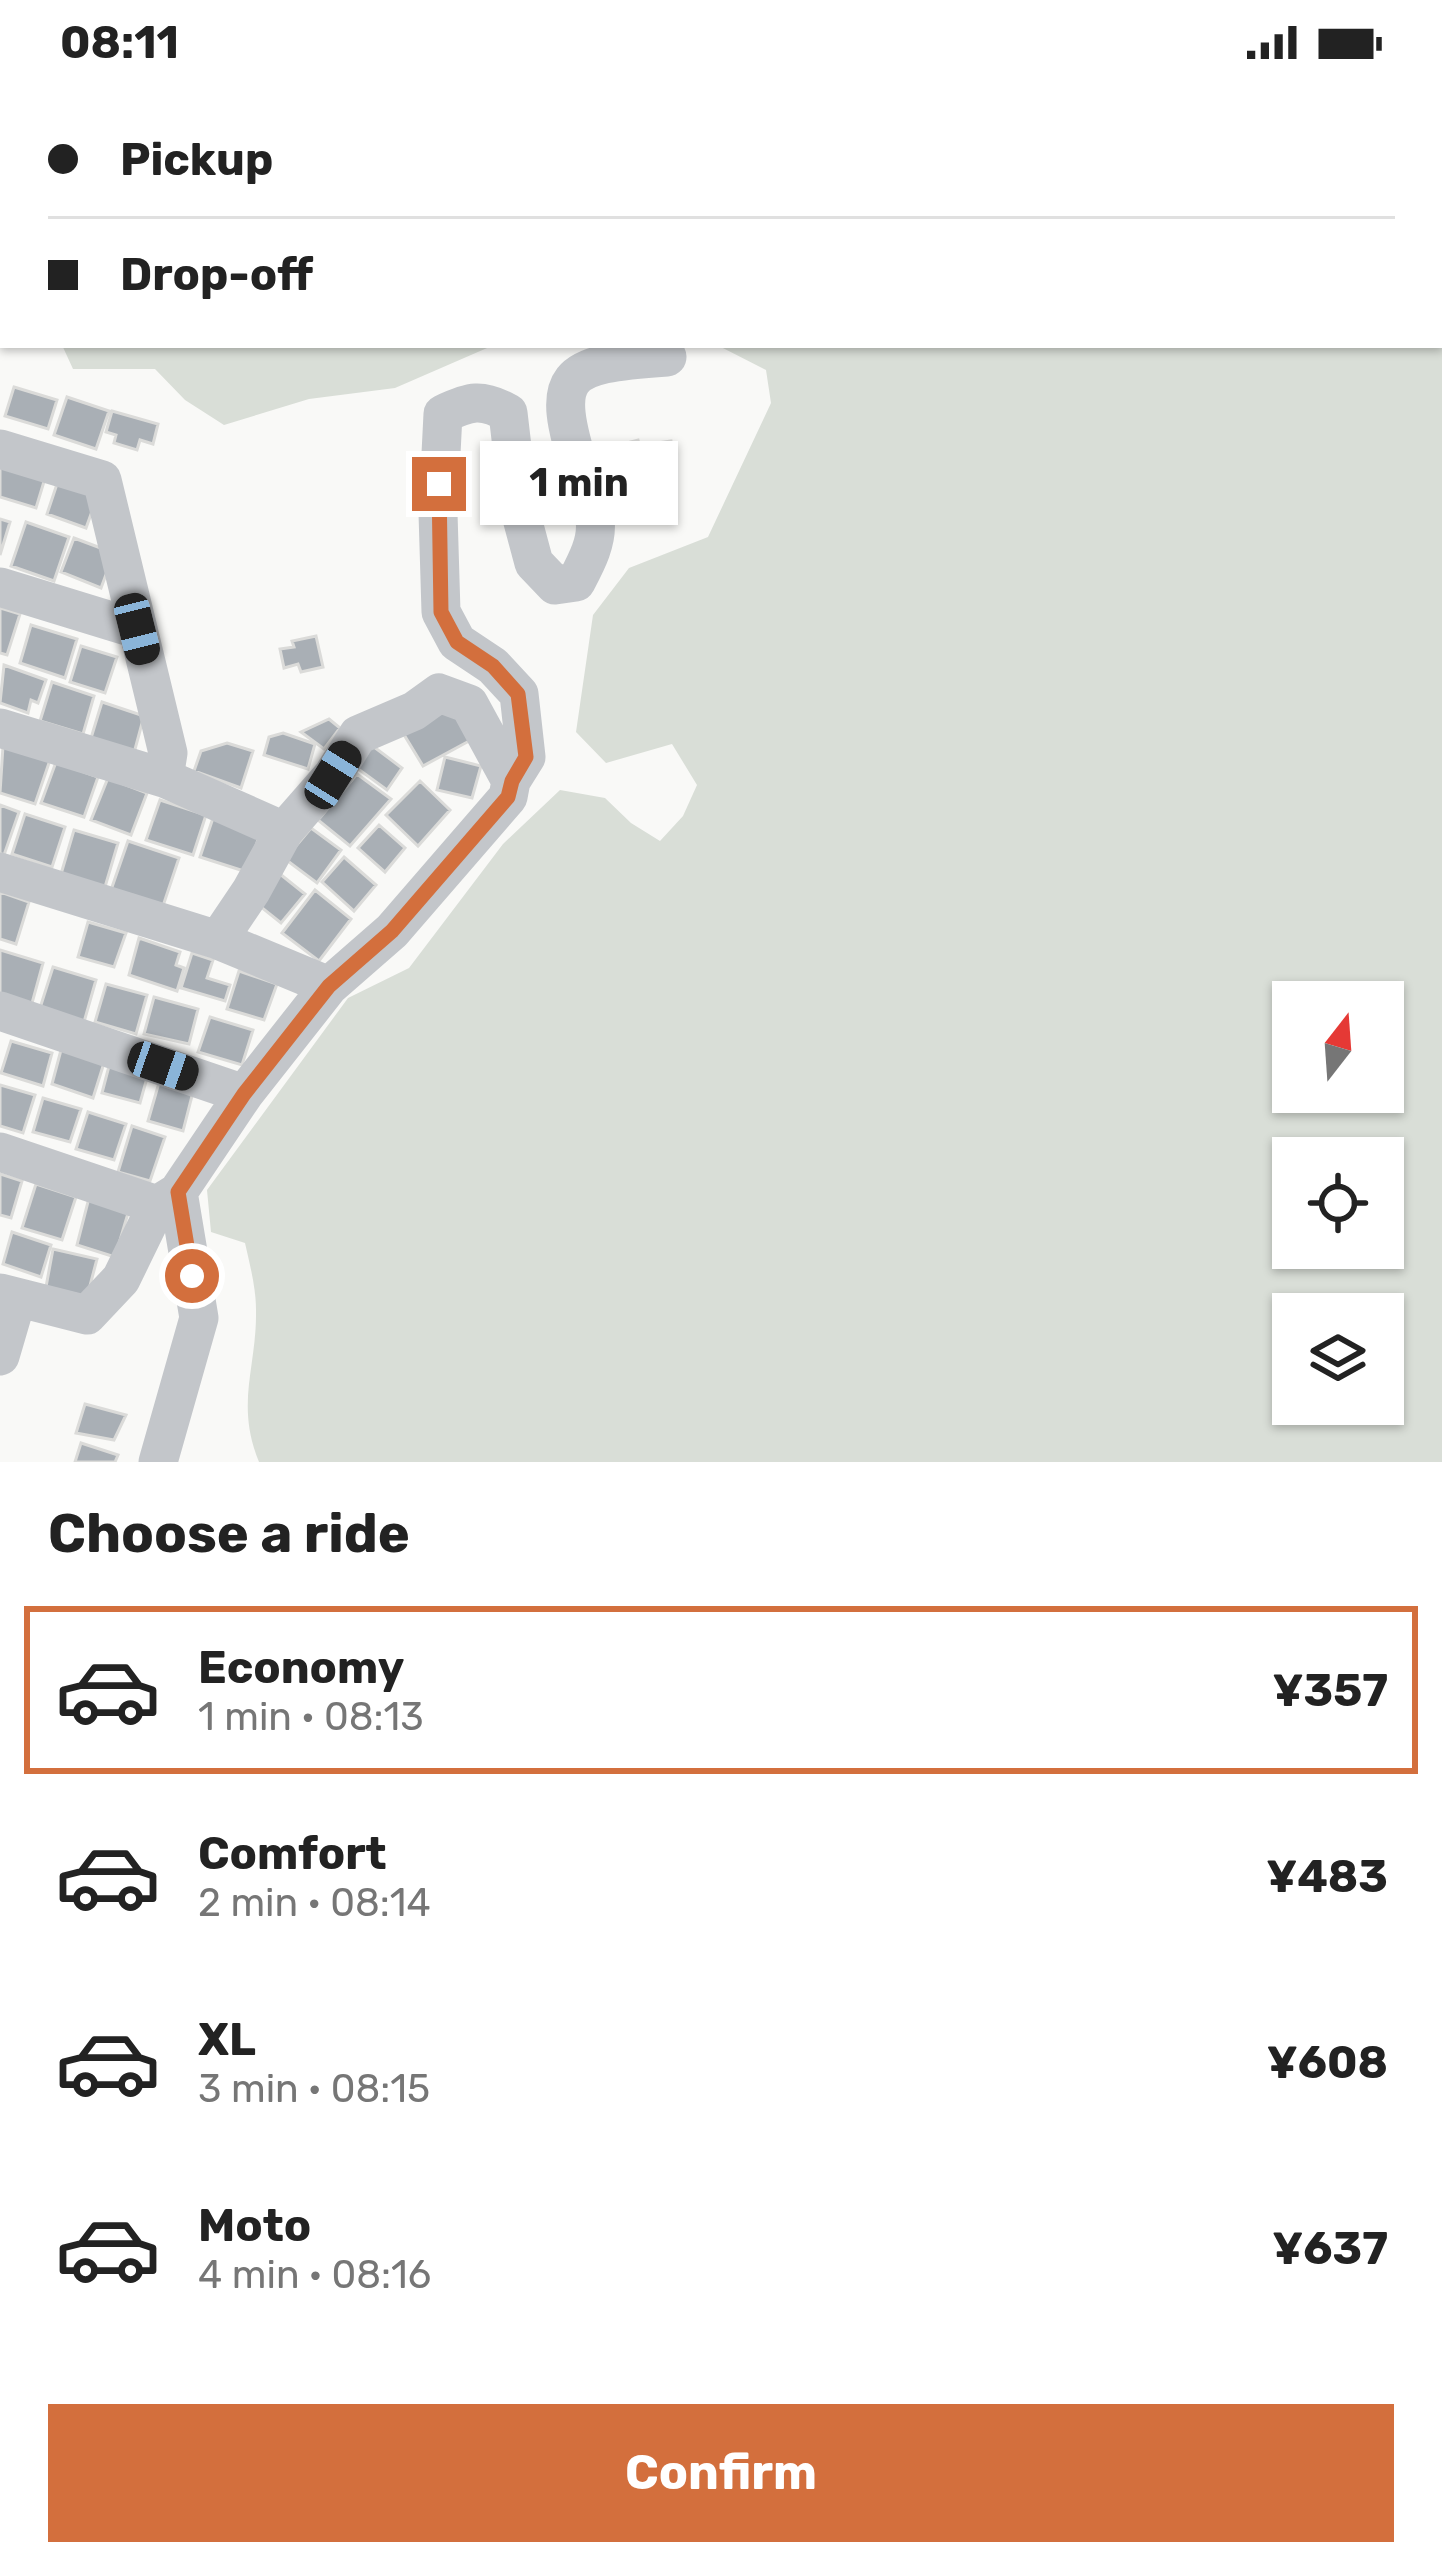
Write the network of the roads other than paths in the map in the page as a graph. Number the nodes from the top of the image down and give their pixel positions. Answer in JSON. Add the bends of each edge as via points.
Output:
{"nodes":[{"id":1,"x":667,"y":357,"type":"dead end"},
{"id":2,"x":0,"y":449,"type":"edge"},
{"id":3,"x":0,"y":587,"type":"edge"},
{"id":4,"x":137,"y":629,"type":"junction"},
{"id":5,"x":0,"y":728,"type":"edge"},
{"id":6,"x":164,"y":778,"type":"junction"},
{"id":7,"x":512,"y":781,"type":"junction"},
{"id":8,"x":284,"y":831,"type":"junction"},
{"id":9,"x":0,"y":872,"type":"edge"},
{"id":10,"x":218,"y":940,"type":"junction"},
{"id":11,"x":329,"y":986,"type":"junction"},
{"id":12,"x":0,"y":1011,"type":"edge"},
{"id":13,"x":244,"y":1094,"type":"junction"},
{"id":14,"x":0,"y":1152,"type":"edge"},
{"id":15,"x":168,"y":1199,"type":"junction"},
{"id":16,"x":9,"y":1296,"type":"edge"},
{"id":17,"x":0,"y":1356,"type":"edge"},
{"id":18,"x":158,"y":1462,"type":"edge"}],
"edges":[{"from":1,"to":7,"type":"street","via":[[590,368],[570,381],[562,405],[596,522],[576,582],[555,585],[535,563],[508,413],[485,400],[443,414],[441,612],[457,642],[518,694],[526,757]]},
{"from":2,"to":4,"type":"street","via":[[102,480]]},
{"from":3,"to":4,"type":"street"},
{"from":4,"to":6,"type":"street","via":[[168,754]]},
{"from":5,"to":6,"type":"street"},
{"from":6,"to":8,"type":"street"},
{"from":7,"to":8,"type":"street","via":[[469,704],[439,694],[358,735]]},
{"from":7,"to":11,"type":"street","via":[[508,797],[392,931]]},
{"from":8,"to":10,"type":"street"},
{"from":9,"to":10,"type":"street"},
{"from":10,"to":11,"type":"street"},
{"from":11,"to":13,"type":"street"},
{"from":12,"to":13,"type":"street"},
{"from":13,"to":15,"type":"street"},
{"from":14,"to":15,"type":"street"},
{"from":15,"to":16,"type":"street","via":[[121,1279],[87,1315]]},
{"from":15,"to":18,"type":"street","via":[[200,1318]]},
{"from":16,"to":17,"type":"street"}]}
